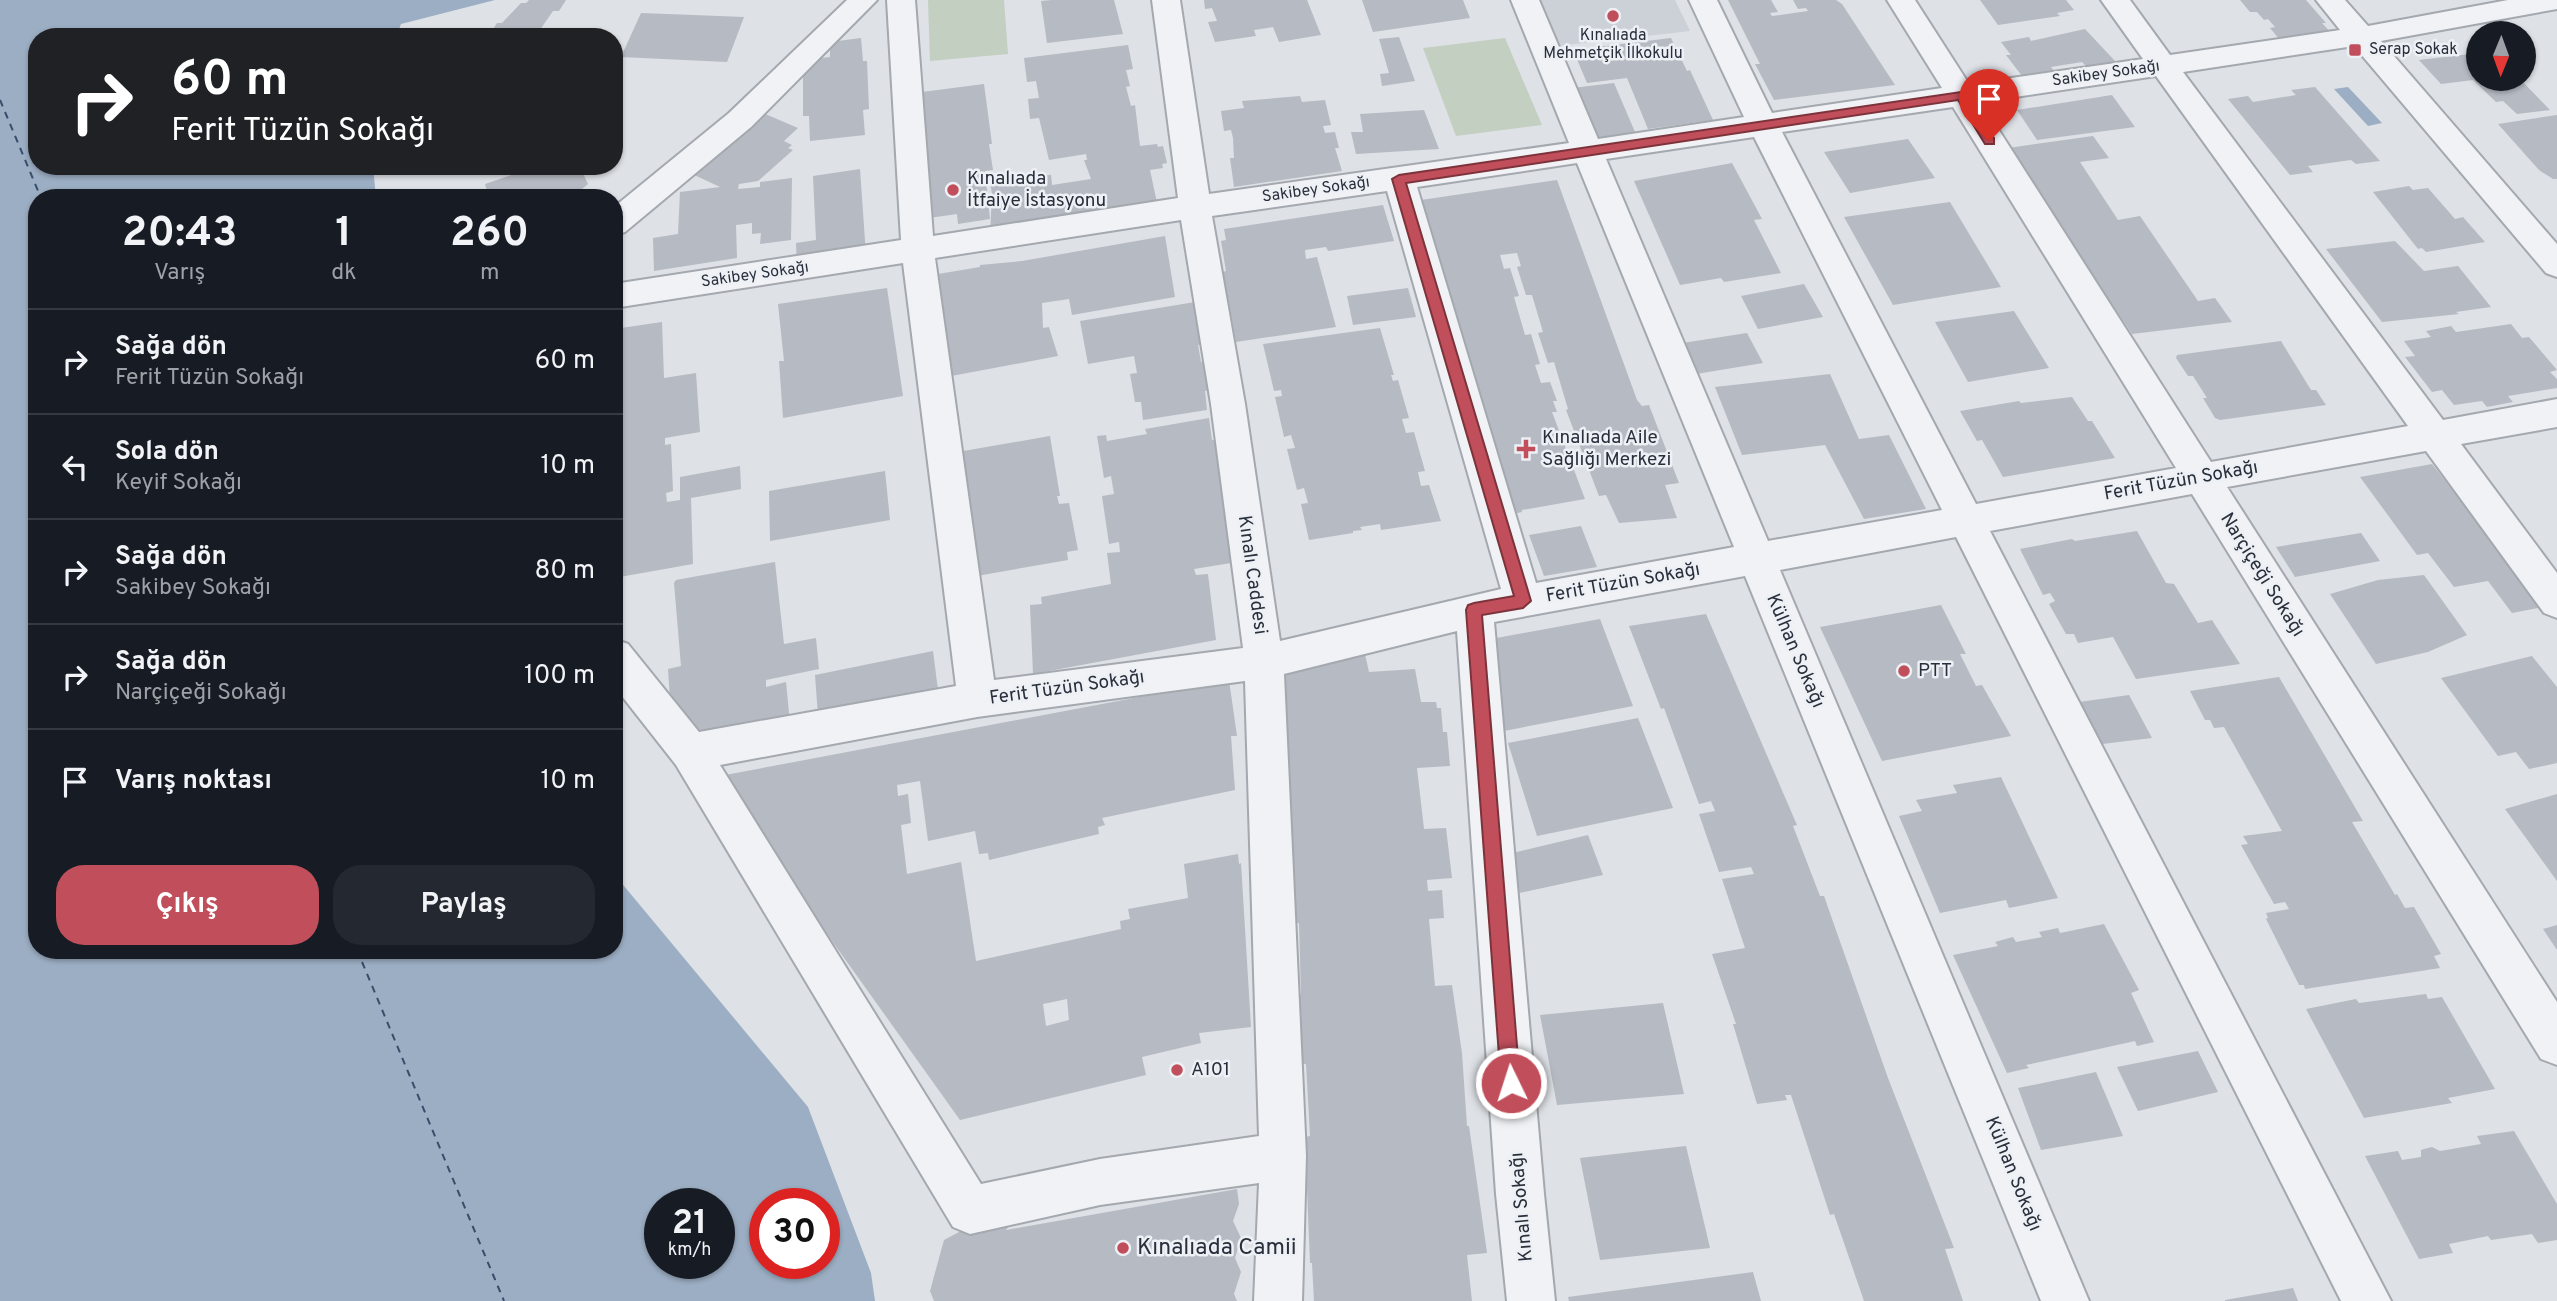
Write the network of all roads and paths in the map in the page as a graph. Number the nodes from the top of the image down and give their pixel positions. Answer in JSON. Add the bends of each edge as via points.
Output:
{"nodes":[{"id":1,"x":863,"y":0,"type":"edge"},
{"id":2,"x":901,"y":0,"type":"edge"},
{"id":3,"x":1166,"y":0,"type":"edge"},
{"id":4,"x":1525,"y":0,"type":"edge"},
{"id":5,"x":1703,"y":0,"type":"edge"},
{"id":6,"x":1901,"y":0,"type":"edge"},
{"id":7,"x":2115,"y":0,"type":"edge"},
{"id":8,"x":2330,"y":0,"type":"edge"},
{"id":9,"x":2552,"y":3,"type":"edge"},
{"id":10,"x":2361,"y":36,"type":"junction"},
{"id":11,"x":2164,"y":66,"type":"junction"},
{"id":12,"x":1961,"y":96,"type":"junction"},
{"id":13,"x":1763,"y":125,"type":"junction"},
{"id":14,"x":1587,"y":151,"type":"junction"},
{"id":15,"x":1399,"y":179,"type":"junction"},
{"id":16,"x":1195,"y":207,"type":"junction"},
{"id":17,"x":623,"y":217,"type":"edge"},
{"id":18,"x":918,"y":251,"type":"junction"},
{"id":19,"x":2557,"y":265,"type":"edge"},
{"id":20,"x":623,"y":295,"type":"edge"},
{"id":21,"x":2557,"y":413,"type":"edge"},
{"id":22,"x":2435,"y":435,"type":"junction"},
{"id":23,"x":2201,"y":478,"type":"junction"},
{"id":24,"x":1965,"y":520,"type":"junction"},
{"id":25,"x":1756,"y":558,"type":"junction"},
{"id":26,"x":1523,"y":601,"type":"junction"},
{"id":27,"x":2557,"y":602,"type":"edge"},
{"id":28,"x":1474,"y":610,"type":"junction"},
{"id":29,"x":1264,"y":662,"type":"junction"},
{"id":30,"x":623,"y":667,"type":"edge"},
{"id":31,"x":977,"y":700,"type":"junction"},
{"id":32,"x":690,"y":752,"type":"junction"},
{"id":33,"x":2557,"y":1044,"type":"edge"},
{"id":34,"x":1283,"y":1156,"type":"junction"},
{"id":35,"x":1279,"y":1301,"type":"edge"},
{"id":36,"x":1531,"y":1301,"type":"edge"},
{"id":37,"x":2065,"y":1301,"type":"edge"},
{"id":38,"x":2367,"y":1301,"type":"edge"}],
"edges":[{"from":1,"to":17,"type":"street","via":[[740,120]]},
{"from":2,"to":18,"type":"street"},
{"from":3,"to":16,"type":"street","name":"Kınalı Caddesi"},
{"from":4,"to":14,"type":"street","name":"Külhan Sokağı"},
{"from":5,"to":13,"type":"street"},
{"from":6,"to":12,"type":"street","name":"Narçiçeği Sokağı"},
{"from":7,"to":11,"type":"street"},
{"from":8,"to":10,"type":"street"},
{"from":9,"to":10,"type":"street","name":"Sakibey Sokağı"},
{"from":10,"to":11,"type":"street","name":"Sakibey Sokağı"},
{"from":10,"to":19,"type":"street"},
{"from":11,"to":12,"type":"street","name":"Sakibey Sokağı"},
{"from":11,"to":22,"type":"street"},
{"from":12,"to":13,"type":"street","name":"Sakibey Sokağı"},
{"from":12,"to":23,"type":"street","name":"Narçiçeği Sokağı"},
{"from":13,"to":14,"type":"street","name":"Sakibey Sokağı"},
{"from":13,"to":24,"type":"street"},
{"from":14,"to":15,"type":"street","name":"Sakibey Sokağı"},
{"from":14,"to":25,"type":"street","name":"Külhan Sokağı"},
{"from":15,"to":16,"type":"street","name":"Sakibey Sokağı"},
{"from":15,"to":26,"type":"street"},
{"from":16,"to":18,"type":"street","name":"Sakibey Sokağı"},
{"from":16,"to":29,"type":"street","name":"Kınalı Caddesi"},
{"from":18,"to":20,"type":"street","name":"Sakibey Sokağı"},
{"from":18,"to":31,"type":"street"},
{"from":21,"to":22,"type":"street","name":"Ferit Tüzün Sokağı"},
{"from":22,"to":23,"type":"street","name":"Ferit Tüzün Sokağı"},
{"from":22,"to":27,"type":"street"},
{"from":23,"to":24,"type":"street","name":"Ferit Tüzün Sokağı"},
{"from":23,"to":33,"type":"street","name":"Narçiçeği Sokağı"},
{"from":24,"to":25,"type":"street","name":"Ferit Tüzün Sokağı"},
{"from":24,"to":38,"type":"street"},
{"from":25,"to":26,"type":"street","name":"Ferit Tüzün Sokağı"},
{"from":25,"to":37,"type":"street","name":"Külhan Sokağı"},
{"from":26,"to":28,"type":"street","name":"Ferit Tüzün Sokağı"},
{"from":28,"to":29,"type":"street","name":"Ferit Tüzün Sokağı"},
{"from":28,"to":36,"type":"street","name":"Kınalı Sokağı"},
{"from":29,"to":31,"type":"street","name":"Ferit Tüzün Sokağı"},
{"from":29,"to":34,"type":"street","name":"Kınalı Caddesi"},
{"from":30,"to":32,"type":"street"},
{"from":31,"to":32,"type":"street","name":"Ferit Tüzün Sokağı"},
{"from":32,"to":34,"type":"street","via":[[970,1210],[1100,1182]]},
{"from":34,"to":35,"type":"street","name":"Kınalı Caddesi"}]}
